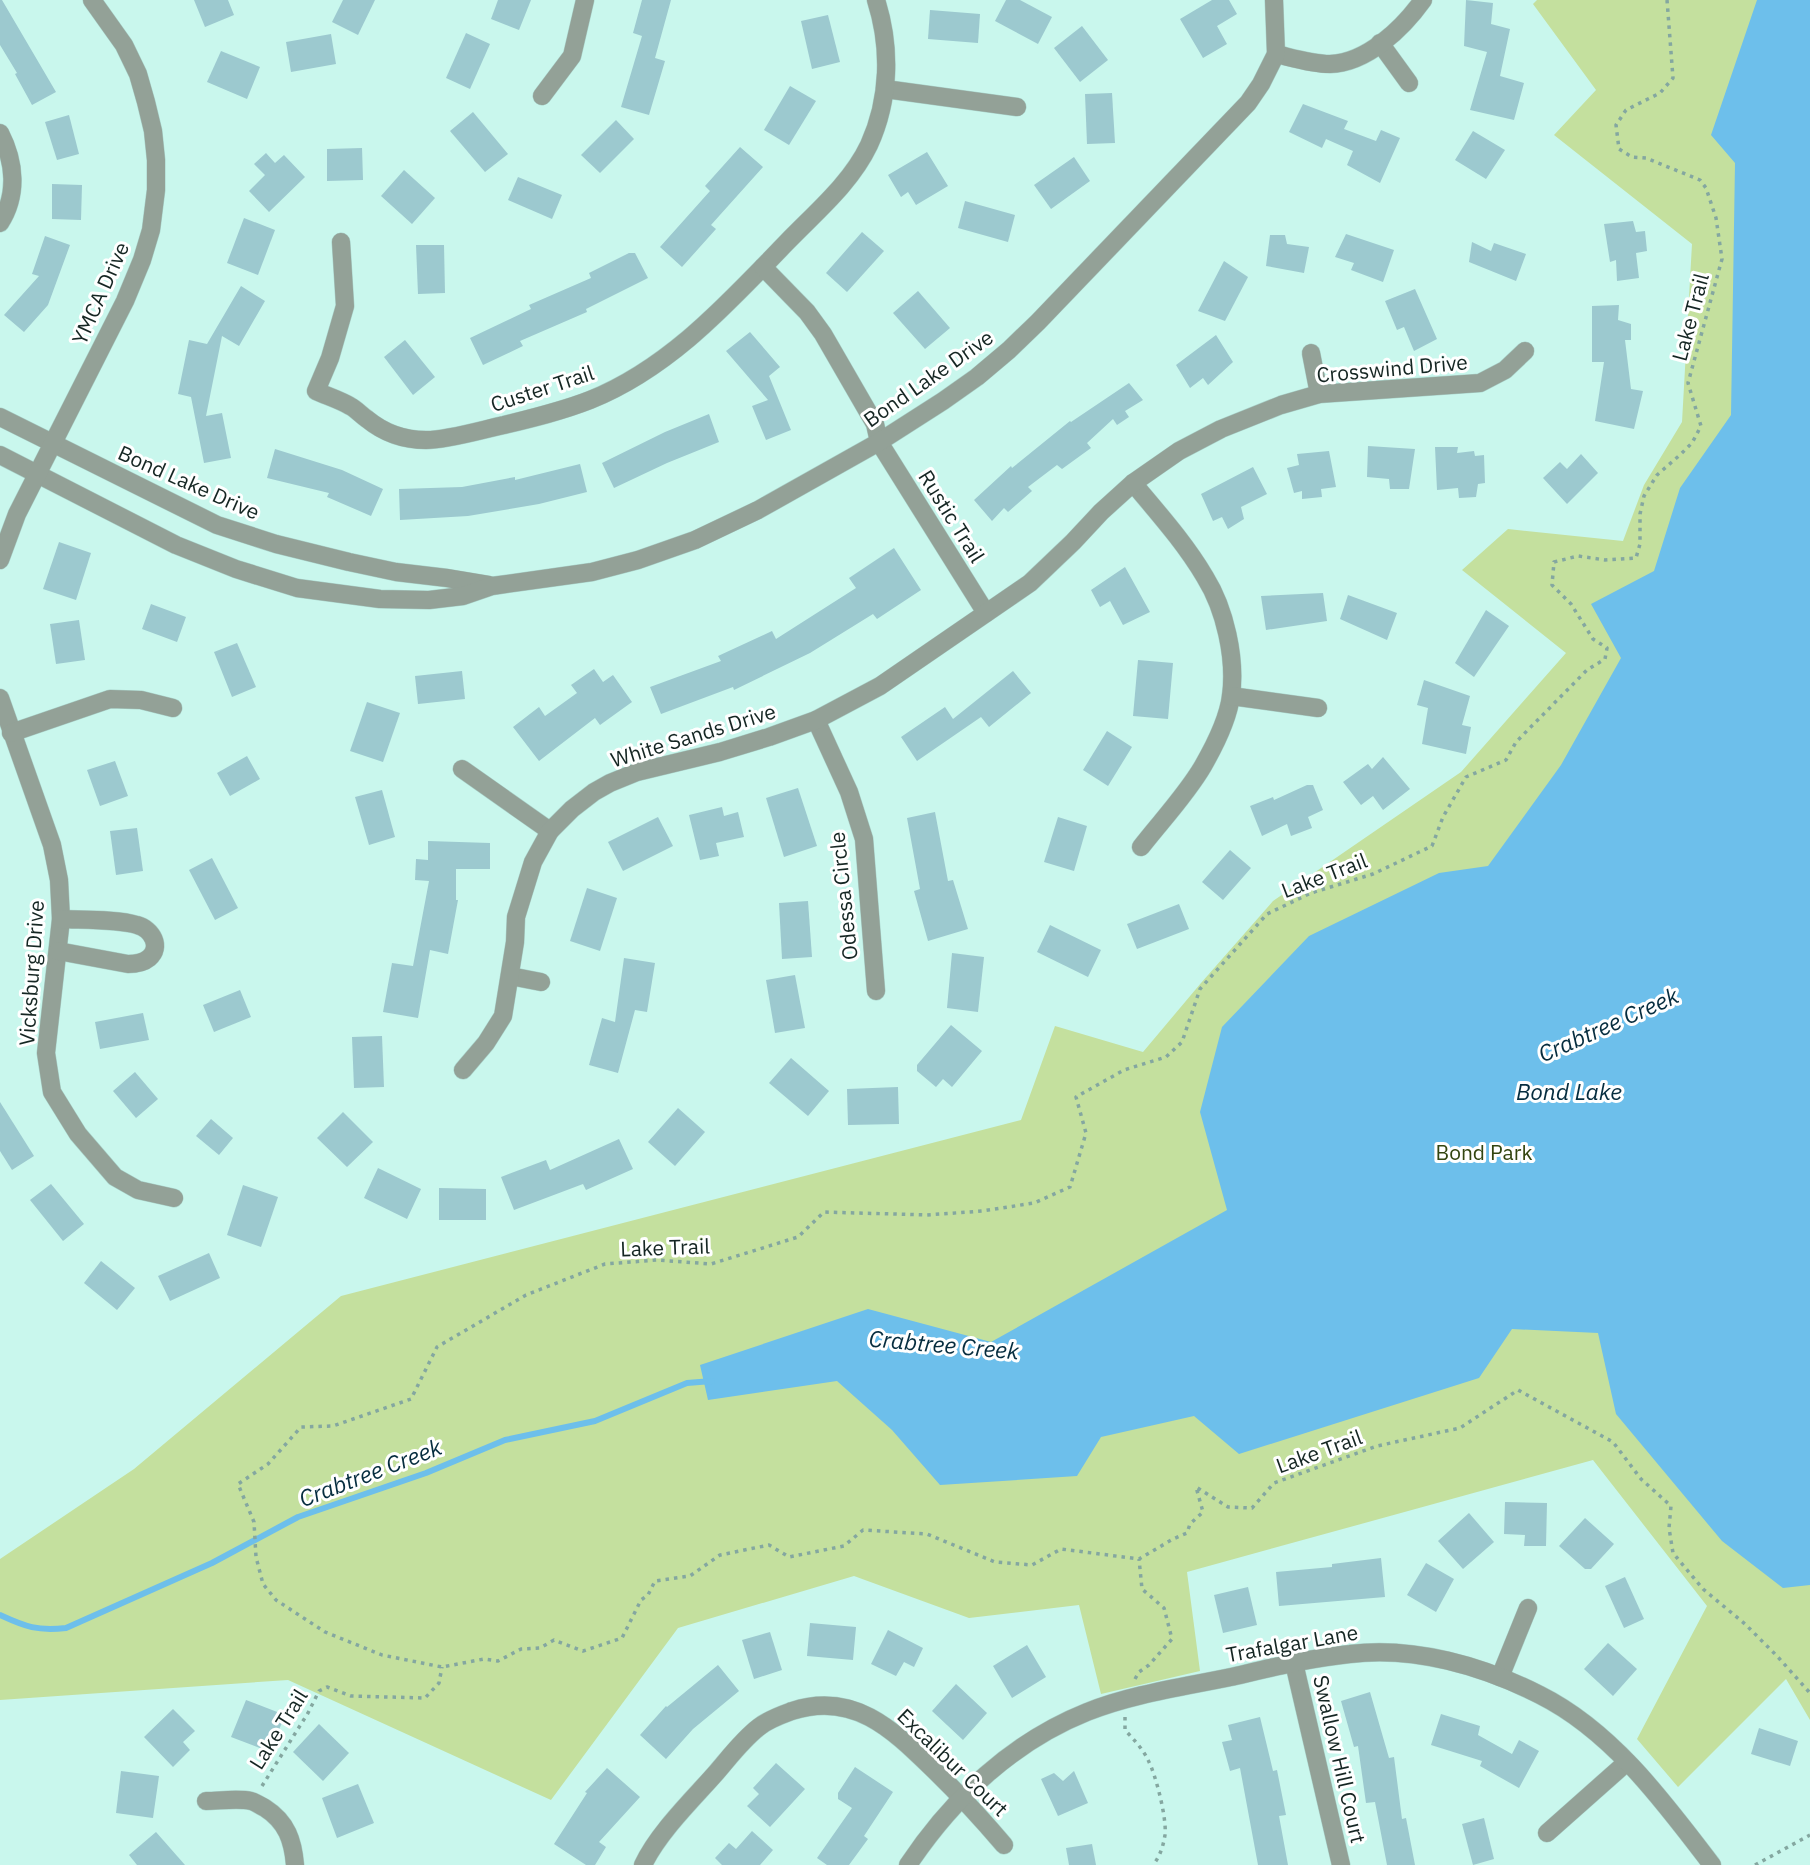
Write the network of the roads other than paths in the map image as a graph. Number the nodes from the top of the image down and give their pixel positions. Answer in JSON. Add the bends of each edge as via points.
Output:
{"nodes":[{"id":1,"x":92,"y":0,"type":"edge"},
{"id":2,"x":586,"y":0,"type":"edge"},
{"id":3,"x":876,"y":0,"type":"edge"},
{"id":4,"x":1274,"y":0,"type":"edge"},
{"id":5,"x":1423,"y":0,"type":"edge"},
{"id":6,"x":1380,"y":43,"type":"junction"},
{"id":7,"x":1276,"y":54,"type":"junction"},
{"id":8,"x":1409,"y":83,"type":"dead end"},
{"id":9,"x":885,"y":89,"type":"junction"},
{"id":10,"x":542,"y":96,"type":"dead end"},
{"id":11,"x":1017,"y":107,"type":"dead end"},
{"id":12,"x":0,"y":133,"type":"edge"},
{"id":13,"x":0,"y":223,"type":"edge"},
{"id":14,"x":341,"y":242,"type":"dead end"},
{"id":15,"x":763,"y":268,"type":"junction"},
{"id":16,"x":1525,"y":351,"type":"dead end"},
{"id":17,"x":1311,"y":353,"type":"dead end"},
{"id":18,"x":1319,"y":394,"type":"junction"},
{"id":19,"x":0,"y":417,"type":"edge"},
{"id":20,"x":52,"y":442,"type":"junction"},
{"id":21,"x":879,"y":442,"type":"junction"},
{"id":22,"x":0,"y":455,"type":"edge"},
{"id":23,"x":37,"y":474,"type":"junction"},
{"id":24,"x":1133,"y":483,"type":"junction"},
{"id":25,"x":0,"y":560,"type":"edge"},
{"id":26,"x":492,"y":586,"type":"junction"},
{"id":27,"x":986,"y":613,"type":"junction"},
{"id":28,"x":1231,"y":696,"type":"junction"},
{"id":29,"x":0,"y":698,"type":"edge"},
{"id":30,"x":173,"y":708,"type":"dead end"},
{"id":31,"x":1318,"y":708,"type":"dead end"},
{"id":32,"x":816,"y":720,"type":"junction"},
{"id":33,"x":11,"y":733,"type":"junction"},
{"id":34,"x":462,"y":769,"type":"dead end"},
{"id":35,"x":550,"y":831,"type":"junction"},
{"id":36,"x":1141,"y":847,"type":"dead end"},
{"id":37,"x":61,"y":919,"type":"junction"},
{"id":38,"x":58,"y":951,"type":"junction"},
{"id":39,"x":510,"y":976,"type":"junction"},
{"id":40,"x":541,"y":982,"type":"dead end"},
{"id":41,"x":876,"y":991,"type":"dead end"},
{"id":42,"x":463,"y":1070,"type":"dead end"},
{"id":43,"x":174,"y":1198,"type":"dead end"},
{"id":44,"x":1528,"y":1608,"type":"dead end"},
{"id":45,"x":1294,"y":1663,"type":"junction"},
{"id":46,"x":1500,"y":1677,"type":"junction"},
{"id":47,"x":1627,"y":1762,"type":"junction"},
{"id":48,"x":963,"y":1798,"type":"junction"},
{"id":49,"x":206,"y":1801,"type":"dead end"},
{"id":50,"x":1547,"y":1833,"type":"dead end"},
{"id":51,"x":1004,"y":1845,"type":"dead end"},
{"id":52,"x":295,"y":1865,"type":"edge"},
{"id":53,"x":643,"y":1865,"type":"edge"},
{"id":54,"x":908,"y":1865,"type":"edge"},
{"id":55,"x":1341,"y":1865,"type":"edge"},
{"id":56,"x":1712,"y":1865,"type":"edge"}],
"edges":[{"from":1,"to":20,"type":"street","name":"YMCA Drive","via":[[138,74],[153,131],[154,211],[142,260],[125,301]]},
{"from":2,"to":10,"type":"street","via":[[572,56]]},
{"from":3,"to":9,"type":"street","name":"Custer Trail","via":[[884,27]]},
{"from":4,"to":7,"type":"street","name":"Bond Lake Drive"},
{"from":5,"to":6,"type":"street","via":[[1408,21]]},
{"from":6,"to":7,"type":"street","via":[[1353,60],[1331,64]]},
{"from":6,"to":8,"type":"street"},
{"from":7,"to":21,"type":"street","name":"Bond Lake Drive","via":[[1261,84],[1233,120],[1019,341],[977,377]]},
{"from":9,"to":11,"type":"street"},
{"from":9,"to":15,"type":"street","name":"Custer Trail","via":[[878,119],[858,164]]},
{"from":12,"to":13,"type":"street","via":[[13,184]]},
{"from":14,"to":15,"type":"street","name":"Custer Trail","via":[[345,306],[316,391],[351,406],[386,432],[414,440],[535,418],[608,392],[689,340]]},
{"from":15,"to":21,"type":"street","name":"Rustic Trail","via":[[823,334],[875,424]]},
{"from":16,"to":18,"type":"street","name":"Crosswind Drive","via":[[1505,370],[1480,383]]},
{"from":17,"to":18,"type":"street"},
{"from":18,"to":24,"type":"street","name":"Crosswind Drive","via":[[1221,429]]},
{"from":19,"to":20,"type":"street","name":"Bond Lake Drive"},
{"from":20,"to":23,"type":"street"},
{"from":20,"to":26,"type":"street","name":"Bond Lake Drive","via":[[217,525],[396,572]]},
{"from":21,"to":26,"type":"street","name":"Bond Lake Drive","via":[[695,540],[592,572]]},
{"from":21,"to":27,"type":"street","name":"Rustic Trail"},
{"from":22,"to":23,"type":"street","name":"Bond Lake Drive"},
{"from":23,"to":25,"type":"street"},
{"from":23,"to":26,"type":"street","name":"Bond Lake Drive","via":[[176,545],[298,588],[429,600]]},
{"from":24,"to":27,"type":"street","name":"Crosswind Drive","via":[[1030,583]]},
{"from":24,"to":28,"type":"street","via":[[1212,589],[1228,640]]},
{"from":27,"to":32,"type":"street","name":"White Sands Drive","via":[[880,686]]},
{"from":28,"to":31,"type":"street"},
{"from":28,"to":36,"type":"street","via":[[1204,764]]},
{"from":29,"to":33,"type":"street","name":"Vicksburg Drive"},
{"from":30,"to":33,"type":"street","via":[[110,699]]},
{"from":32,"to":35,"type":"street","name":"White Sands Drive","via":[[610,782]]},
{"from":32,"to":41,"type":"street","name":"Odessa Circle","via":[[849,792],[864,839]]},
{"from":33,"to":37,"type":"street","name":"Vicksburg Drive","via":[[52,845]]},
{"from":34,"to":35,"type":"street"},
{"from":35,"to":39,"type":"street","name":"White Sands Drive","via":[[533,862],[516,917]]},
{"from":37,"to":38,"type":"street","name":"Vicksburg Drive"},
{"from":37,"to":38,"type":"street","via":[[137,925],[152,934],[156,944],[148,959],[128,964]]},
{"from":38,"to":43,"type":"street","name":"Vicksburg Drive","via":[[46,1053],[52,1092],[78,1134],[116,1177],[138,1191]]},
{"from":39,"to":40,"type":"street"},
{"from":39,"to":42,"type":"street","name":"White Sands Drive","via":[[503,1016]]},
{"from":44,"to":46,"type":"street"},
{"from":45,"to":46,"type":"street","name":"Trafalgar Lane","via":[[1385,1652],[1418,1655]]},
{"from":45,"to":48,"type":"street","name":"Trafalgar Lane","via":[[1086,1712],[1006,1757]]},
{"from":45,"to":55,"type":"street","name":"Swallow Hill Court"},
{"from":46,"to":47,"type":"street","name":"Trafalgar Lane","via":[[1575,1717]]},
{"from":47,"to":50,"type":"street"},
{"from":47,"to":56,"type":"street","name":"Trafalgar Lane"},
{"from":48,"to":51,"type":"street","name":"Excalibur Court"},
{"from":48,"to":53,"type":"street","name":"Excalibur Court","via":[[878,1721],[843,1708],[799,1709],[760,1726],[743,1741],[663,1834]]},
{"from":48,"to":54,"type":"street","name":"Trafalgar Lane"},
{"from":49,"to":52,"type":"street","via":[[252,1801],[277,1816],[294,1849]]}]}
